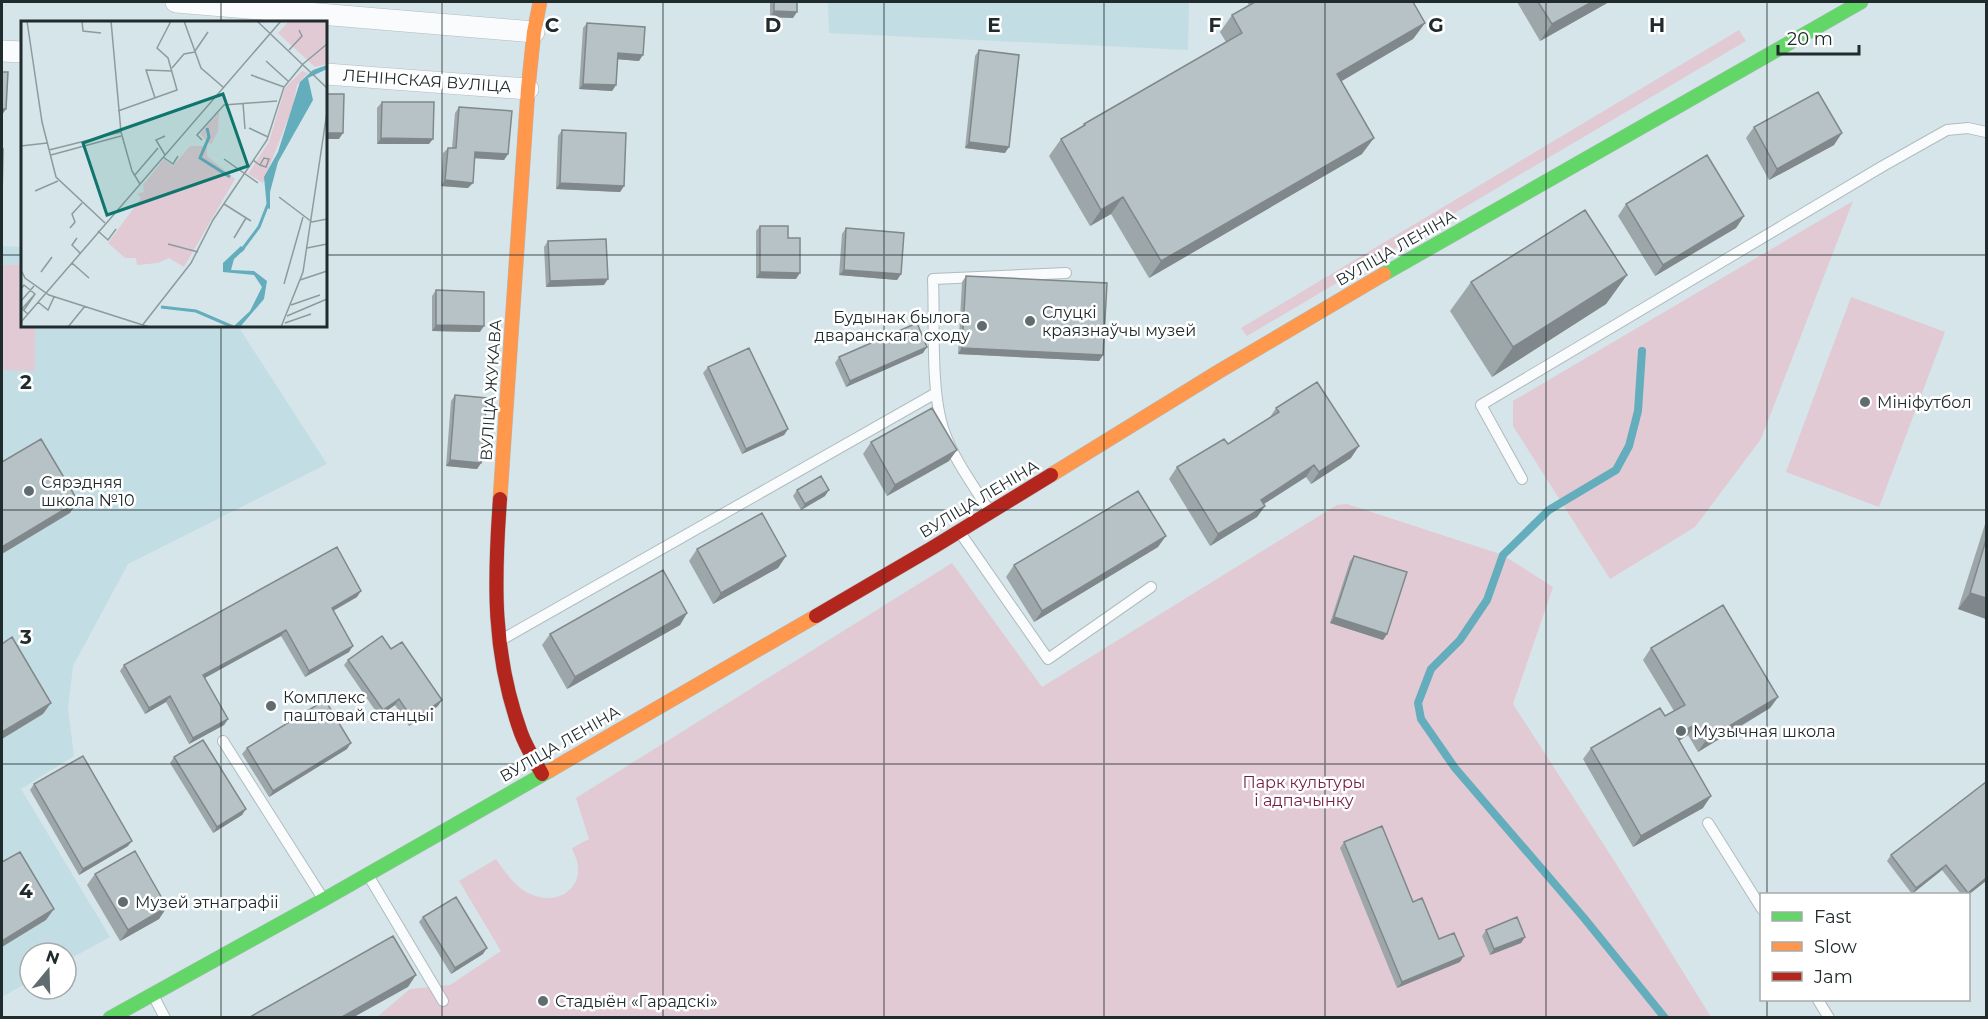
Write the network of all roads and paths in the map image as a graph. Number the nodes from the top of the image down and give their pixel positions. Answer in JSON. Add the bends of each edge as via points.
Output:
{"nodes":[{"id":1,"x":176,"y":2,"type":"edge"},
{"id":2,"x":540,"y":2,"type":"edge"},
{"id":3,"x":1861,"y":2,"type":"edge"},
{"id":4,"x":534,"y":32,"type":"junction"},
{"id":5,"x":2,"y":51,"type":"edge"},
{"id":6,"x":21,"y":52,"type":"edge"},
{"id":7,"x":327,"y":74,"type":"edge"},
{"id":8,"x":528,"y":89,"type":"junction"},
{"id":9,"x":1986,"y":132,"type":"edge"},
{"id":10,"x":1066,"y":273,"type":"dead end"},
{"id":11,"x":936,"y":393,"type":"junction"},
{"id":12,"x":1522,"y":479,"type":"dead end"},
{"id":13,"x":990,"y":512,"type":"junction"},
{"id":14,"x":959,"y":531,"type":"junction"},
{"id":15,"x":1151,"y":587,"type":"dead end"},
{"id":16,"x":498,"y":641,"type":"junction"},
{"id":17,"x":223,"y":741,"type":"dead end"},
{"id":18,"x":542,"y":774,"type":"junction"},
{"id":19,"x":1708,"y":824,"type":"dead end"},
{"id":20,"x":368,"y":874,"type":"junction"},
{"id":21,"x":324,"y":900,"type":"junction"},
{"id":22,"x":1760,"y":907,"type":"edge"},
{"id":23,"x":153,"y":994,"type":"junction"},
{"id":24,"x":443,"y":1001,"type":"dead end"},
{"id":25,"x":1819,"y":1001,"type":"edge"},
{"id":26,"x":110,"y":1017,"type":"edge"},
{"id":27,"x":165,"y":1017,"type":"edge"},
{"id":28,"x":1829,"y":1017,"type":"edge"}],
"edges":[{"from":1,"to":4,"type":"street"},
{"from":2,"to":4,"type":"main road","name":"ВУЛІЦА ЖУКАВА"},
{"from":3,"to":13,"type":"main road","name":"ВУЛІЦА ЛЕНІНА","via":[[1365,285]]},
{"from":4,"to":8,"type":"main road","name":"ВУЛІЦА ЖУКАВА"},
{"from":5,"to":6,"type":"street"},
{"from":7,"to":8,"type":"street","name":"ЛЕНІНСКАЯ ВУЛІЦА"},
{"from":8,"to":16,"type":"main road","name":"ВУЛІЦА ЖУКАВА","via":[[495,572]]},
{"from":9,"to":12,"type":"lane","via":[[1968,128],[1947,130],[1481,405]]},
{"from":10,"to":11,"type":"lane","via":[[933,279]]},
{"from":11,"to":13,"type":"lane","via":[[944,431]]},
{"from":11,"to":16,"type":"lane"},
{"from":13,"to":14,"type":"main road","name":"ВУЛІЦА ЛЕНІНА"},
{"from":14,"to":15,"type":"lane","via":[[1048,659]]},
{"from":14,"to":18,"type":"main road","name":"ВУЛІЦА ЛЕНІНА"},
{"from":16,"to":18,"type":"main road","name":"ВУЛІЦА ЖУКАВА","via":[[521,734]]},
{"from":17,"to":21,"type":"lane"},
{"from":18,"to":20,"type":"main road","name":"ВУЛІЦА ЛЕНІНА"},
{"from":19,"to":22,"type":"lane"},
{"from":20,"to":21,"type":"main road","name":"ВУЛІЦА ЛЕНІНА"},
{"from":20,"to":24,"type":"lane"},
{"from":21,"to":23,"type":"main road","name":"ВУЛІЦА ЛЕНІНА"},
{"from":23,"to":26,"type":"main road","name":"ВУЛІЦА ЛЕНІНА"},
{"from":23,"to":27,"type":"lane"},
{"from":25,"to":28,"type":"lane"}]}
